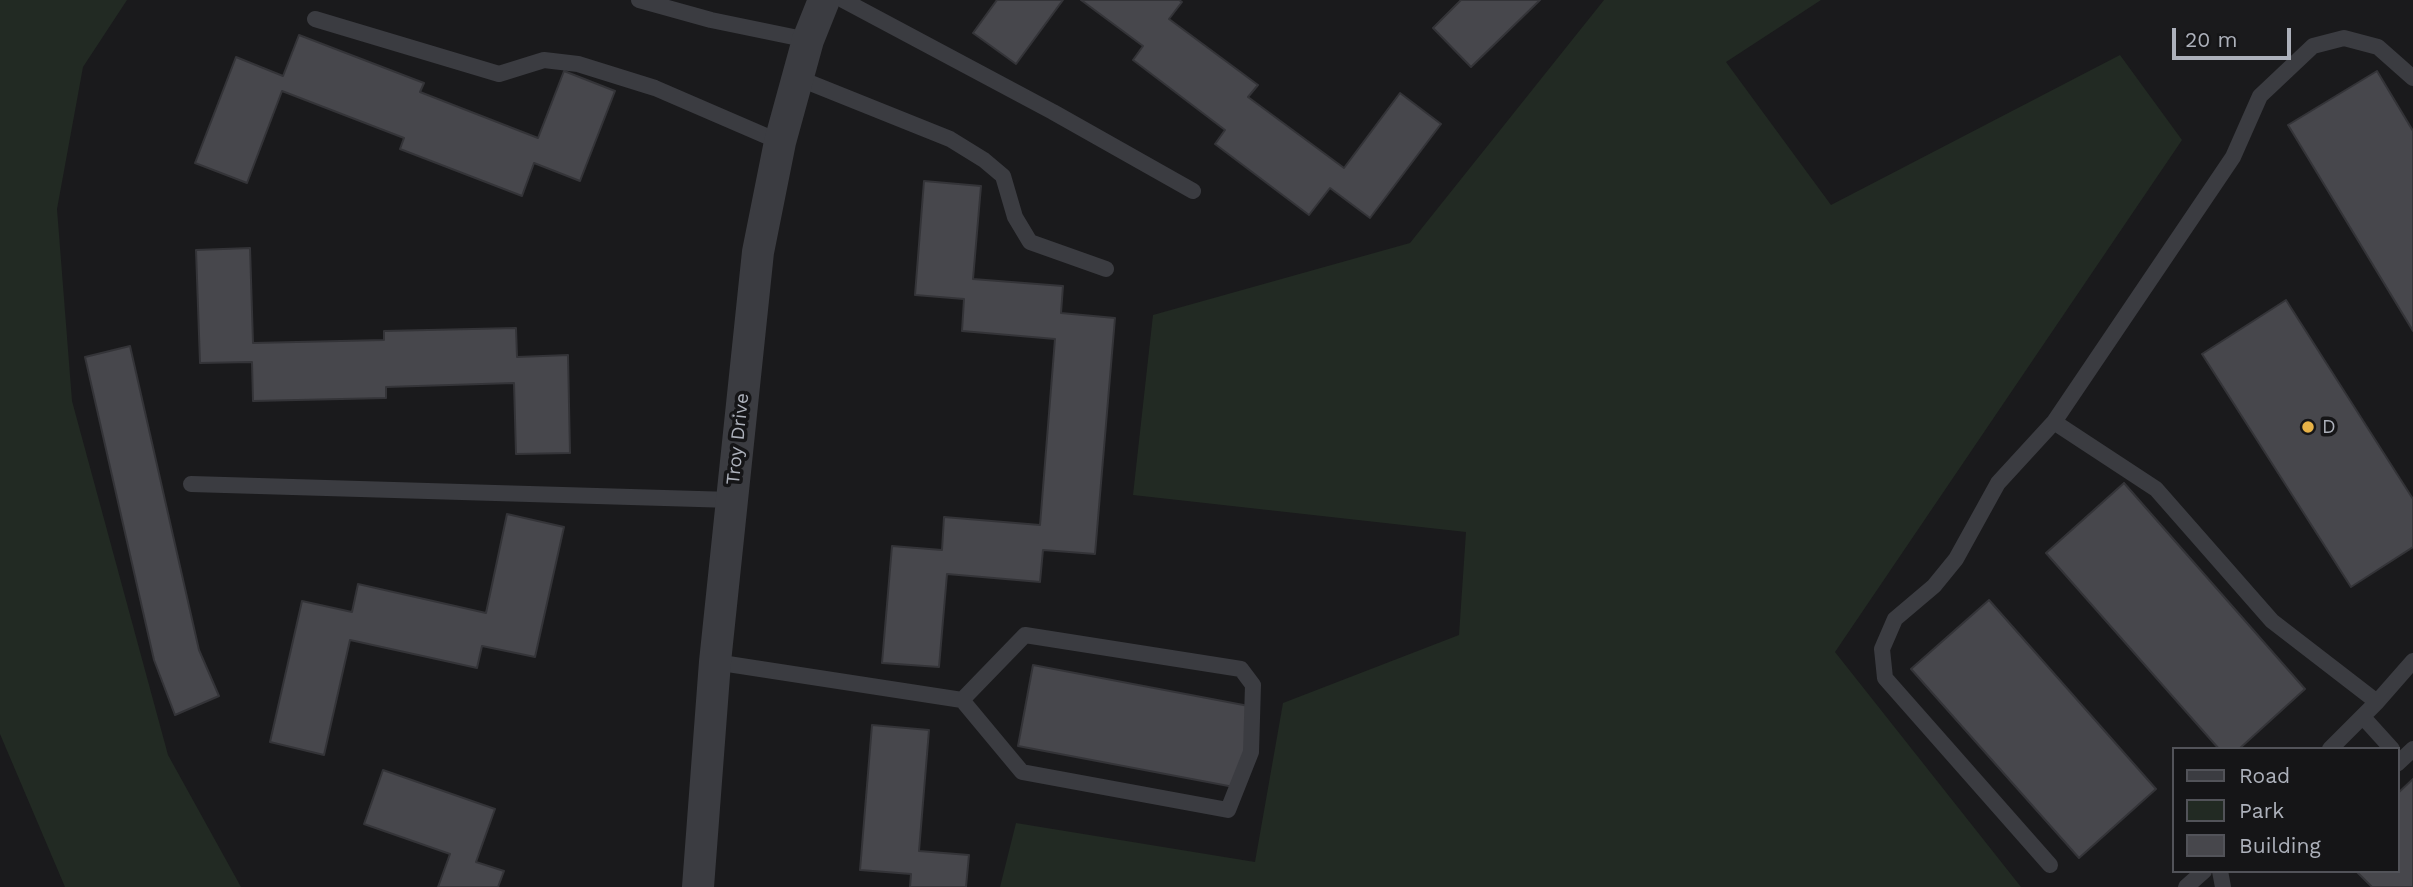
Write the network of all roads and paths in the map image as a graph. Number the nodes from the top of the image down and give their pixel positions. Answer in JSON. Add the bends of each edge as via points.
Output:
{"nodes":[{"id":1,"x":639,"y":0,"type":"edge"},
{"id":2,"x":824,"y":0,"type":"edge"},
{"id":3,"x":843,"y":0,"type":"edge"},
{"id":4,"x":315,"y":19,"type":"dead end"},
{"id":5,"x":808,"y":40,"type":"junction"},
{"id":6,"x":798,"y":78,"type":"junction"},
{"id":7,"x":2413,"y":78,"type":"edge"},
{"id":8,"x":780,"y":142,"type":"junction"},
{"id":9,"x":1193,"y":191,"type":"dead end"},
{"id":10,"x":1106,"y":270,"type":"dead end"},
{"id":11,"x":2054,"y":422,"type":"junction"},
{"id":12,"x":191,"y":484,"type":"dead end"},
{"id":13,"x":732,"y":500,"type":"junction"},
{"id":14,"x":2413,"y":661,"type":"edge"},
{"id":15,"x":715,"y":662,"type":"junction"},
{"id":16,"x":962,"y":700,"type":"junction"},
{"id":17,"x":2378,"y":702,"type":"junction"},
{"id":18,"x":2362,"y":717,"type":"junction"},
{"id":19,"x":2332,"y":747,"type":"edge"},
{"id":20,"x":2392,"y":747,"type":"edge"},
{"id":21,"x":2050,"y":865,"type":"dead end"},
{"id":22,"x":2202,"y":873,"type":"edge"},
{"id":23,"x":698,"y":887,"type":"edge"},
{"id":24,"x":2186,"y":887,"type":"edge"}],
"edges":[{"from":1,"to":5,"type":"lane"},
{"from":2,"to":5,"type":"street","name":"Troy Drive"},
{"from":3,"to":9,"type":"lane"},
{"from":4,"to":8,"type":"lane","via":[[499,74],[544,60],[578,64],[655,88]]},
{"from":5,"to":6,"type":"street","name":"Troy Drive"},
{"from":6,"to":8,"type":"street","name":"Troy Drive"},
{"from":6,"to":10,"type":"lane","via":[[939,135],[984,160],[1003,176],[1015,217],[1030,242]]},
{"from":7,"to":11,"type":"lane","via":[[2378,47],[2344,38],[2313,46],[2260,96],[2232,158]]},
{"from":8,"to":13,"type":"street","name":"Troy Drive","via":[[758,252]]},
{"from":11,"to":17,"type":"lane","via":[[2156,489],[2272,621]]},
{"from":11,"to":21,"type":"lane","via":[[1998,483],[1956,559],[1934,586],[1895,619],[1882,649],[1885,678]]},
{"from":12,"to":13,"type":"lane"},
{"from":13,"to":15,"type":"street","name":"Troy Drive"},
{"from":14,"to":17,"type":"lane"},
{"from":15,"to":16,"type":"lane"},
{"from":15,"to":23,"type":"street","name":"Troy Drive"},
{"from":16,"to":16,"type":"lane","via":[[1023,772],[1214,808],[1228,810],[1251,752],[1253,685],[1241,669],[1026,635]]},
{"from":17,"to":18,"type":"lane"},
{"from":18,"to":19,"type":"lane"},
{"from":18,"to":20,"type":"lane"},
{"from":22,"to":24,"type":"lane"}]}
